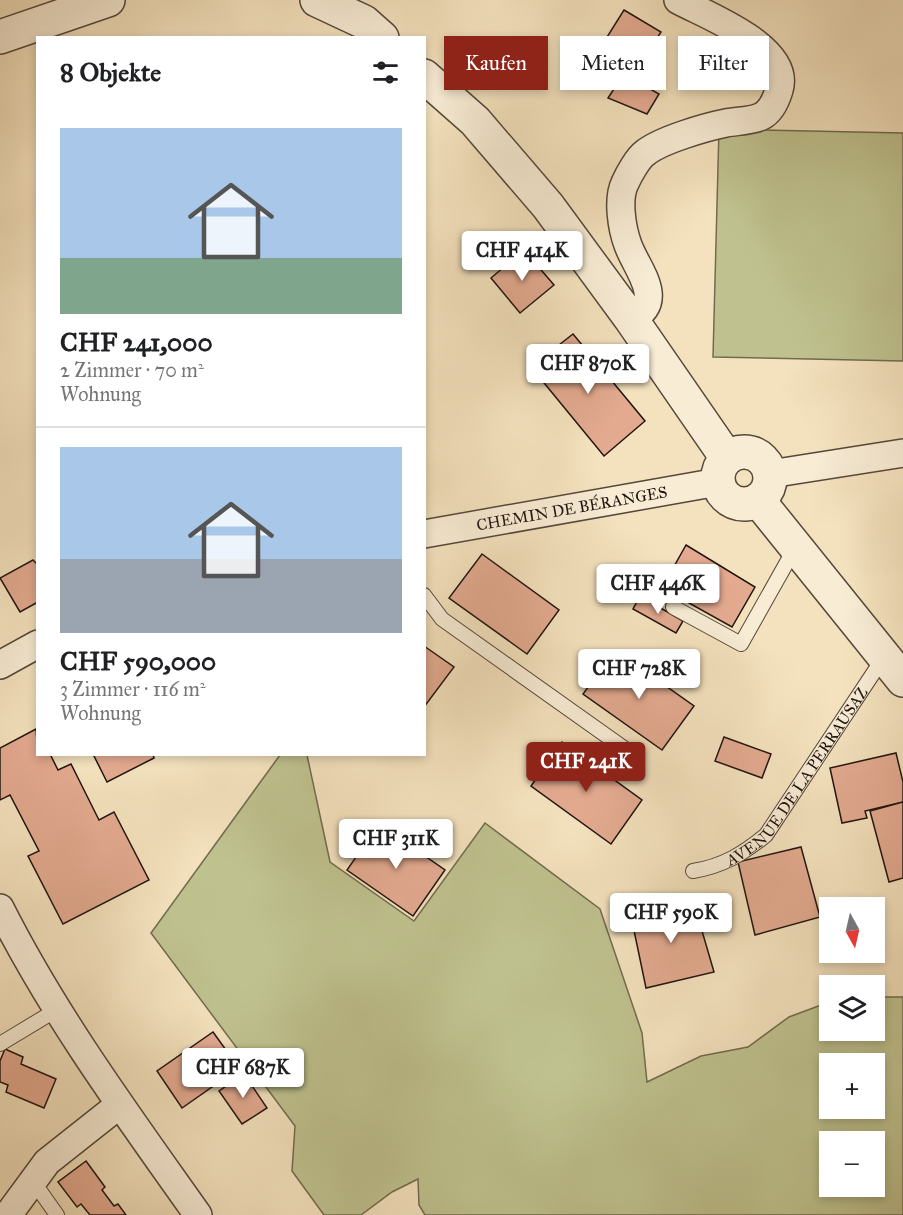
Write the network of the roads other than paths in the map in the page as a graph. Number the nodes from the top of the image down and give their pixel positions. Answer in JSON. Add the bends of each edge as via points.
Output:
{"nodes":[{"id":1,"x":108,"y":0,"type":"edge"},
{"id":2,"x":317,"y":0,"type":"edge"},
{"id":3,"x":678,"y":0,"type":"edge"},
{"id":4,"x":380,"y":36,"type":"edge"},
{"id":5,"x":0,"y":37,"type":"edge"},
{"id":6,"x":426,"y":78,"type":"edge"},
{"id":7,"x":631,"y":319,"type":"junction"},
{"id":8,"x":903,"y":453,"type":"edge"},
{"id":9,"x":723,"y":470,"type":"junction"},
{"id":10,"x":764,"y":487,"type":"junction"},
{"id":11,"x":426,"y":534,"type":"edge"},
{"id":12,"x":795,"y":548,"type":"junction"},
{"id":13,"x":426,"y":598,"type":"edge"},
{"id":14,"x":673,"y":607,"type":"dead end"},
{"id":15,"x":36,"y":645,"type":"edge"},
{"id":16,"x":0,"y":665,"type":"edge"},
{"id":17,"x":894,"y":669,"type":"edge"},
{"id":18,"x":635,"y":756,"type":"dead end"},
{"id":19,"x":693,"y":871,"type":"dead end"},
{"id":20,"x":2,"y":919,"type":"edge"},
{"id":21,"x":58,"y":1009,"type":"junction"},
{"id":22,"x":0,"y":1044,"type":"edge"},
{"id":23,"x":119,"y":1104,"type":"junction"},
{"id":24,"x":33,"y":1181,"type":"junction"},
{"id":25,"x":8,"y":1215,"type":"edge"},
{"id":26,"x":57,"y":1215,"type":"edge"},
{"id":27,"x":198,"y":1215,"type":"edge"}],
"edges":[{"from":1,"to":5,"type":"street"},
{"from":2,"to":4,"type":"street","via":[[364,22]]},
{"from":3,"to":7,"type":"street","via":[[758,43],[777,66],[780,85],[775,103],[761,116],[703,127],[645,153],[624,185],[624,228],[646,279],[648,294],[642,314]]},
{"from":6,"to":7,"type":"street","via":[[475,121],[533,189]]},
{"from":7,"to":9,"type":"street"},
{"from":8,"to":10,"type":"street"},
{"from":9,"to":10,"type":"street","via":[[727,497],[734,502],[742,504]]},
{"from":9,"to":10,"type":"street","via":[[742,452],[758,455],[764,460]]},
{"from":9,"to":11,"type":"street","name":"CHEMIN DE BÉRANGES"},
{"from":10,"to":12,"type":"street","name":"AVENUE DE LA PERRAUSAZ"},
{"from":12,"to":14,"type":"lane","via":[[741,644]]},
{"from":12,"to":17,"type":"street","name":"AVENUE DE LA PERRAUSAZ"},
{"from":13,"to":18,"type":"lane","via":[[442,619]]},
{"from":15,"to":16,"type":"street"},
{"from":17,"to":19,"type":"lane","name":"AVENUE DE LA PERRAUSAZ","via":[[766,835],[725,864]]},
{"from":20,"to":21,"type":"street"},
{"from":21,"to":22,"type":"lane"},
{"from":21,"to":23,"type":"street"},
{"from":23,"to":24,"type":"street","via":[[47,1162]]},
{"from":23,"to":27,"type":"street"},
{"from":24,"to":25,"type":"street"},
{"from":24,"to":26,"type":"lane"}]}
